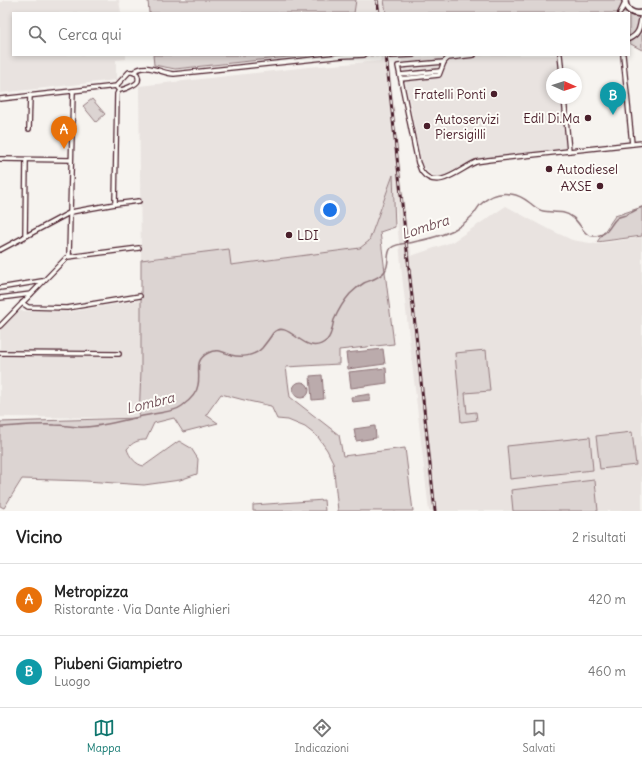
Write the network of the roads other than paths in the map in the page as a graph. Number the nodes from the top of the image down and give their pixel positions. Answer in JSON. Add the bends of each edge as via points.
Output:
{"nodes":[{"id":1,"x":625,"y":2,"type":"edge"},
{"id":2,"x":620,"y":12,"type":"edge"},
{"id":3,"x":630,"y":12,"type":"edge"},
{"id":4,"x":642,"y":14,"type":"edge"},
{"id":5,"x":640,"y":24,"type":"junction"},
{"id":6,"x":630,"y":39,"type":"edge"},
{"id":7,"x":343,"y":56,"type":"edge"},
{"id":8,"x":465,"y":56,"type":"edge"},
{"id":9,"x":560,"y":56,"type":"edge"},
{"id":10,"x":623,"y":56,"type":"edge"},
{"id":11,"x":444,"y":62,"type":"junction"},
{"id":12,"x":561,"y":68,"type":"edge"},
{"id":13,"x":134,"y":72,"type":"junction"},
{"id":14,"x":400,"y":76,"type":"junction"},
{"id":15,"x":118,"y":88,"type":"junction"},
{"id":16,"x":73,"y":91,"type":"junction"},
{"id":17,"x":30,"y":95,"type":"junction"},
{"id":18,"x":0,"y":99,"type":"edge"},
{"id":19,"x":565,"y":104,"type":"edge"},
{"id":20,"x":29,"y":129,"type":"dead end"},
{"id":21,"x":642,"y":143,"type":"edge"},
{"id":22,"x":632,"y":144,"type":"junction"},
{"id":23,"x":569,"y":151,"type":"junction"},
{"id":24,"x":0,"y":159,"type":"edge"},
{"id":25,"x":26,"y":160,"type":"junction"},
{"id":26,"x":72,"y":160,"type":"junction"},
{"id":27,"x":139,"y":201,"type":"dead end"},
{"id":28,"x":115,"y":204,"type":"junction"},
{"id":29,"x":71,"y":212,"type":"junction"},
{"id":30,"x":25,"y":236,"type":"junction"},
{"id":31,"x":139,"y":248,"type":"dead end"},
{"id":32,"x":0,"y":250,"type":"edge"},
{"id":33,"x":68,"y":257,"type":"junction"},
{"id":34,"x":43,"y":281,"type":"junction"},
{"id":35,"x":0,"y":288,"type":"edge"},
{"id":36,"x":31,"y":294,"type":"junction"},
{"id":37,"x":140,"y":296,"type":"dead end"},
{"id":38,"x":0,"y":298,"type":"edge"},
{"id":39,"x":22,"y":303,"type":"junction"},
{"id":40,"x":0,"y":326,"type":"edge"},
{"id":41,"x":0,"y":353,"type":"edge"},
{"id":42,"x":119,"y":354,"type":"dead end"}],
"edges":[{"from":1,"to":2,"type":"street"},
{"from":1,"to":3,"type":"street"},
{"from":3,"to":4,"type":"street"},
{"from":3,"to":5,"type":"street"},
{"from":4,"to":5,"type":"street"},
{"from":5,"to":6,"type":"street","via":[[637,33]]},
{"from":7,"to":13,"type":"street","via":[[174,74],[145,68]]},
{"from":8,"to":11,"type":"street","via":[[448,58]]},
{"from":9,"to":12,"type":"street"},
{"from":10,"to":22,"type":"street"},
{"from":11,"to":14,"type":"street","via":[[440,71]]},
{"from":11,"to":14,"type":"street","via":[[398,66]]},
{"from":13,"to":15,"type":"street","via":[[127,74]]},
{"from":13,"to":15,"type":"street","via":[[138,76],[136,84],[122,90]]},
{"from":14,"to":23,"type":"street","via":[[418,163],[422,172],[434,180],[450,177],[476,162]]},
{"from":15,"to":16,"type":"street"},
{"from":15,"to":28,"type":"street"},
{"from":16,"to":17,"type":"street"},
{"from":16,"to":26,"type":"street"},
{"from":17,"to":18,"type":"street"},
{"from":17,"to":20,"type":"street"},
{"from":19,"to":23,"type":"street"},
{"from":21,"to":22,"type":"street"},
{"from":22,"to":23,"type":"street"},
{"from":24,"to":25,"type":"street"},
{"from":25,"to":26,"type":"street"},
{"from":25,"to":30,"type":"street"},
{"from":26,"to":29,"type":"street"},
{"from":27,"to":28,"type":"street"},
{"from":28,"to":29,"type":"street"},
{"from":29,"to":30,"type":"street"},
{"from":29,"to":33,"type":"street"},
{"from":30,"to":32,"type":"street"},
{"from":31,"to":33,"type":"street"},
{"from":33,"to":34,"type":"street"},
{"from":34,"to":35,"type":"street"},
{"from":34,"to":36,"type":"street"},
{"from":36,"to":38,"type":"street"},
{"from":36,"to":39,"type":"street"},
{"from":37,"to":39,"type":"street","via":[[67,308],[28,307]]},
{"from":39,"to":40,"type":"street"},
{"from":41,"to":42,"type":"street"}]}
